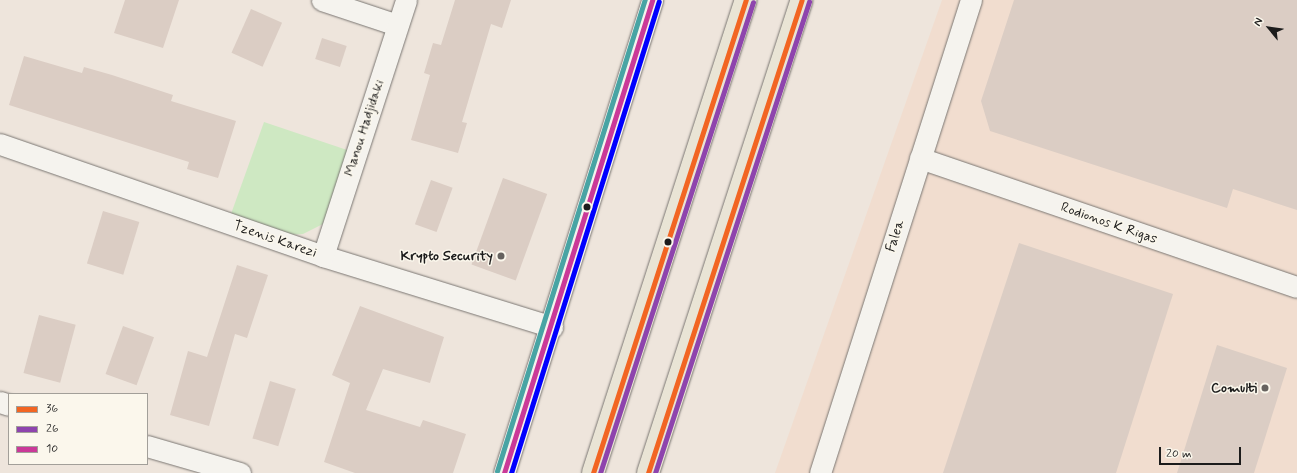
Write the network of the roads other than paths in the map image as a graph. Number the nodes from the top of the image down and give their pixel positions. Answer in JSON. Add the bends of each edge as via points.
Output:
{"nodes":[{"id":1,"x":322,"y":0,"type":"edge"},
{"id":2,"x":406,"y":0,"type":"edge"},
{"id":3,"x":652,"y":0,"type":"edge"},
{"id":4,"x":746,"y":0,"type":"edge"},
{"id":5,"x":802,"y":0,"type":"edge"},
{"id":6,"x":971,"y":0,"type":"edge"},
{"id":7,"x":397,"y":25,"type":"junction"},
{"id":8,"x":0,"y":144,"type":"edge"},
{"id":9,"x":920,"y":158,"type":"junction"},
{"id":10,"x":323,"y":256,"type":"junction"},
{"id":11,"x":1297,"y":287,"type":"edge"},
{"id":12,"x":552,"y":327,"type":"junction"},
{"id":13,"x":148,"y":446,"type":"edge"},
{"id":14,"x":240,"y":473,"type":"edge"},
{"id":15,"x":504,"y":473,"type":"edge"},
{"id":16,"x":593,"y":473,"type":"edge"},
{"id":17,"x":648,"y":473,"type":"edge"},
{"id":18,"x":820,"y":473,"type":"edge"}],
"edges":[{"from":1,"to":7,"type":"street"},
{"from":2,"to":7,"type":"street","name":"Manou Hadjidaki"},
{"from":3,"to":12,"type":"street"},
{"from":4,"to":16,"type":"highway"},
{"from":5,"to":17,"type":"highway"},
{"from":6,"to":9,"type":"street","name":"Falea"},
{"from":7,"to":10,"type":"street","name":"Manou Hadjidaki"},
{"from":8,"to":10,"type":"street","name":"Tzenis Karezi"},
{"from":9,"to":11,"type":"street","name":"Rodionos K Rigas"},
{"from":9,"to":18,"type":"street","name":"Falea"},
{"from":10,"to":12,"type":"street","name":"Tzenis Karezi"},
{"from":12,"to":15,"type":"street"},
{"from":13,"to":14,"type":"street"}]}
